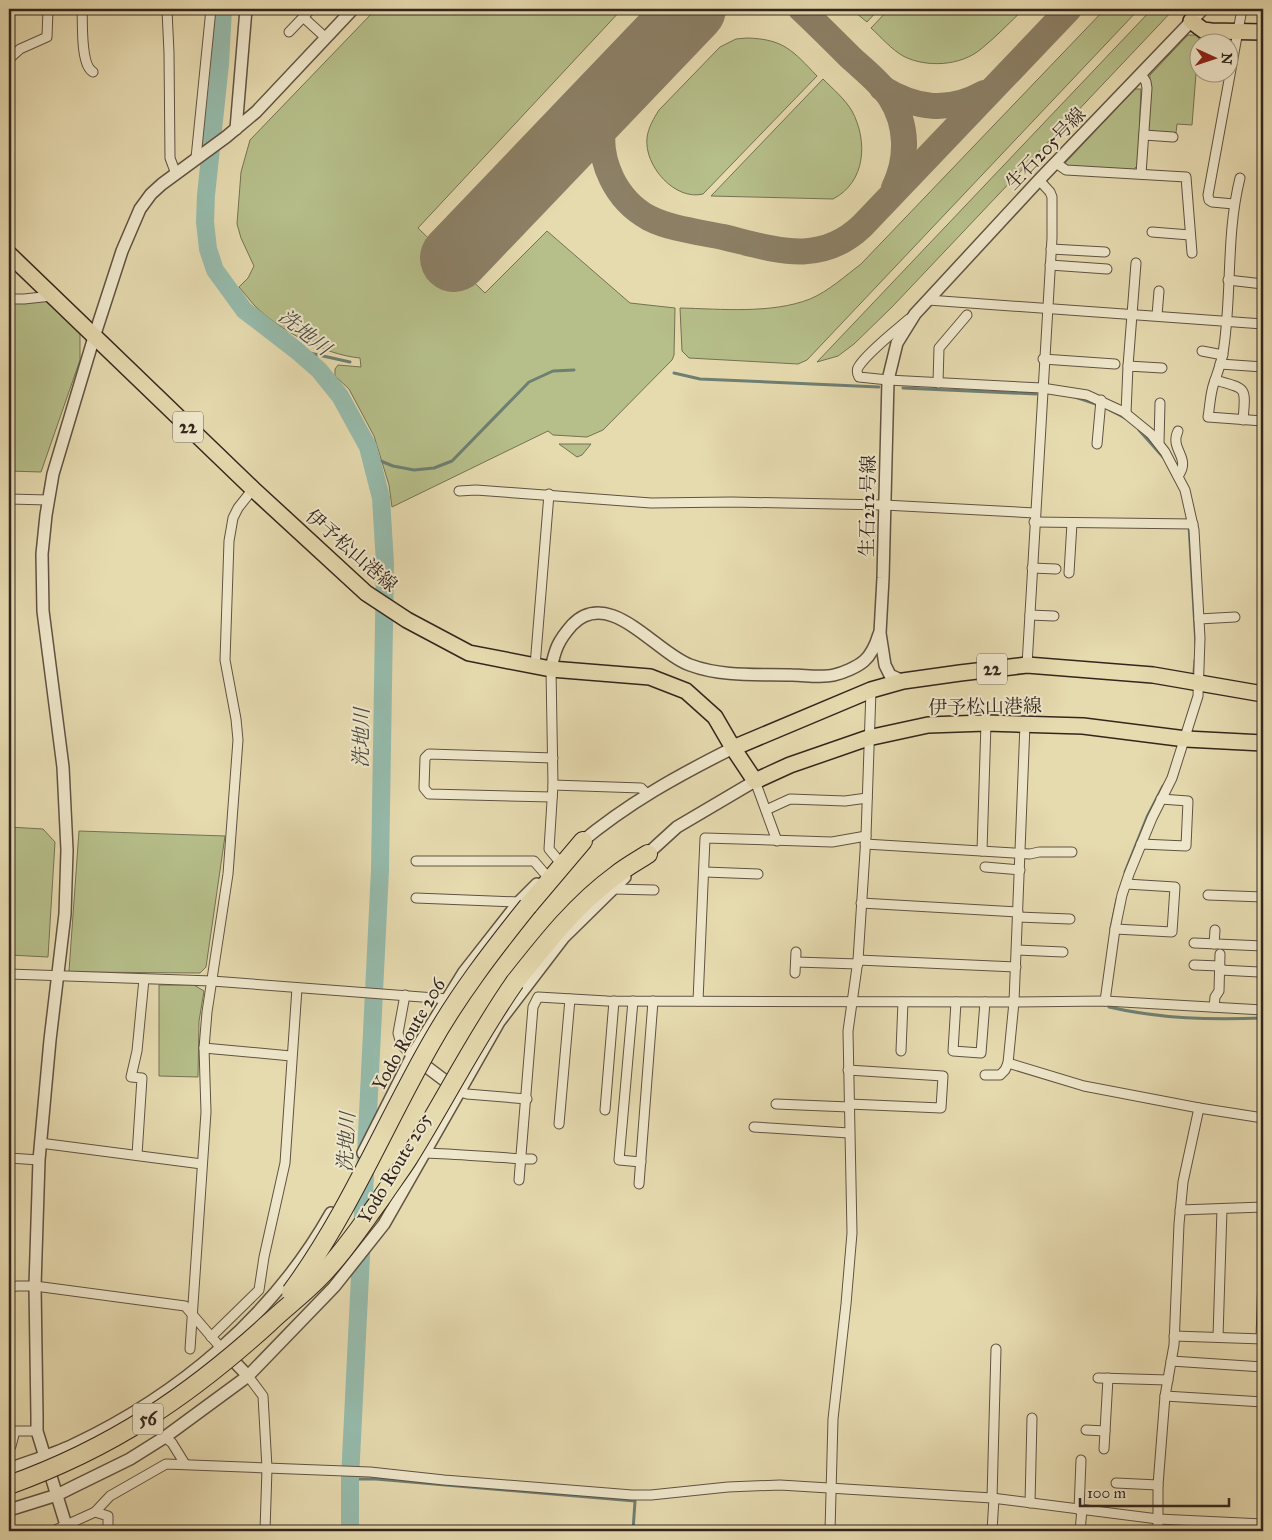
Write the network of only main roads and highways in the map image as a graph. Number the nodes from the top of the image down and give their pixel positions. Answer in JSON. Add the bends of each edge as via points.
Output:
{"nodes":[{"id":1,"x":1191,"y":21,"type":"road end"},
{"id":2,"x":1263,"y":32,"type":"edge"},
{"id":3,"x":9,"y":254,"type":"edge"},
{"id":4,"x":1263,"y":694,"type":"edge"},
{"id":5,"x":1263,"y":743,"type":"edge"},
{"id":6,"x":733,"y":748,"type":"junction"},
{"id":7,"x":583,"y":841,"type":"road end"},
{"id":8,"x":648,"y":854,"type":"road end"},
{"id":9,"x":269,"y":1323,"type":"junction"},
{"id":10,"x":9,"y":1485,"type":"edge"}],
"edges":[{"from":1,"to":2,"type":"main road","via":[[1203,30]]},
{"from":3,"to":6,"type":"main road","name":"伊予松山港線","number":"22","via":[[253,488],[371,596],[400,616],[469,653],[551,669],[650,677],[680,688],[715,717]]},
{"from":4,"to":6,"type":"main road","name":"伊予松山港線","number":"22","via":[[1153,675],[1027,665],[903,681],[871,690]]},
{"from":5,"to":6,"type":"main road","name":"伊予松山港線","number":"22","via":[[1186,739],[1082,726],[928,725],[868,738],[790,765],[755,781]]},
{"from":7,"to":9,"type":"highway","bridge":true,"via":[[523,904],[459,997],[430,1045],[347,1205],[309,1268]]},
{"from":8,"to":9,"type":"highway","bridge":true,"via":[[581,905],[515,982],[488,1020],[408,1160],[373,1210],[317,1280]]},
{"from":9,"to":10,"type":"highway","number":"56","bridge":true,"via":[[216,1370],[137,1426],[54,1468]]}]}
